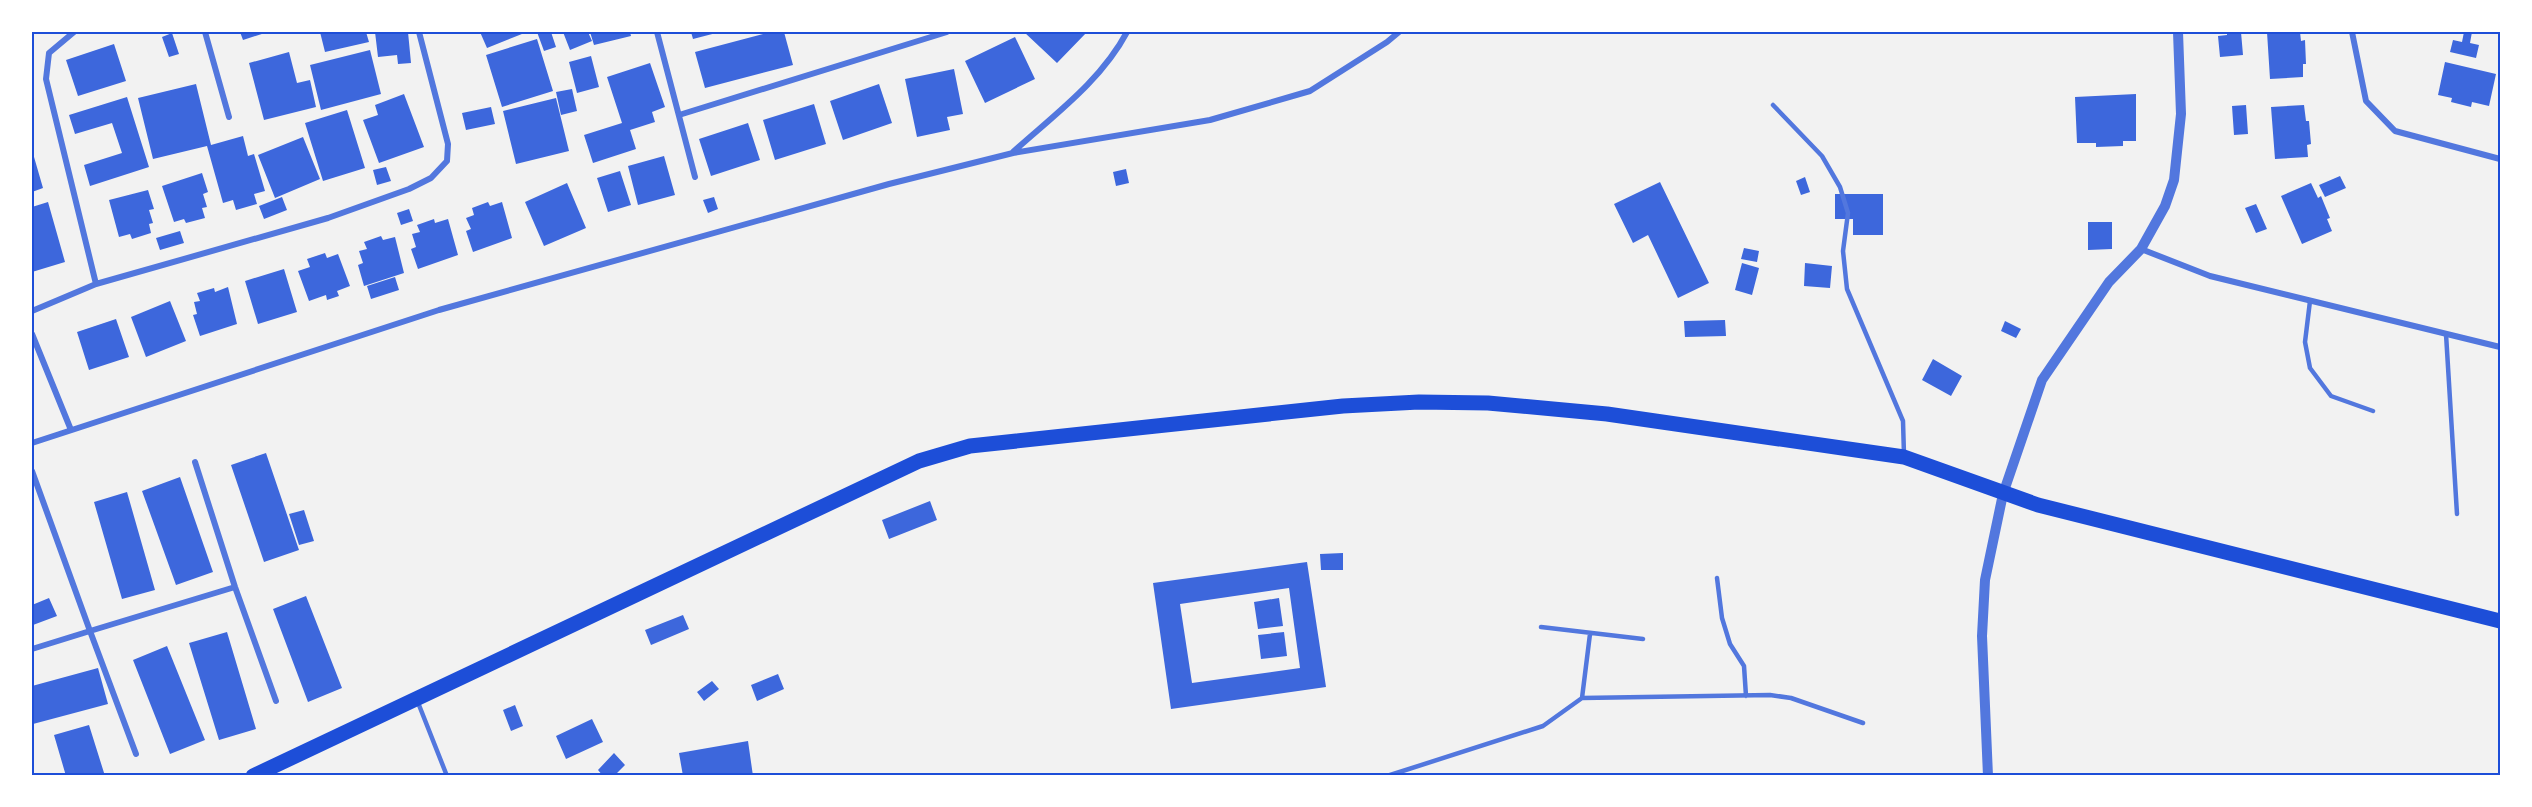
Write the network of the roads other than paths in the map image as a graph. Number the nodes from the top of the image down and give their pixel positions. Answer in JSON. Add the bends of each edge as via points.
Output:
{"nodes":[{"id":1,"x":74,"y":32,"type":"edge"},
{"id":2,"x":205,"y":32,"type":"edge"},
{"id":3,"x":419,"y":32,"type":"edge"},
{"id":4,"x":657,"y":32,"type":"edge"},
{"id":5,"x":947,"y":32,"type":"edge"},
{"id":6,"x":1127,"y":32,"type":"edge"},
{"id":7,"x":1400,"y":32,"type":"edge"},
{"id":8,"x":2178,"y":32,"type":"edge"},
{"id":9,"x":2352,"y":32,"type":"edge"},
{"id":10,"x":1773,"y":105,"type":"dead end"},
{"id":11,"x":679,"y":115,"type":"junction"},
{"id":12,"x":229,"y":117,"type":"dead end"},
{"id":13,"x":1013,"y":153,"type":"junction"},
{"id":14,"x":2500,"y":159,"type":"edge"},
{"id":15,"x":695,"y":177,"type":"dead end"},
{"id":16,"x":2141,"y":249,"type":"junction"},
{"id":17,"x":96,"y":284,"type":"junction"},
{"id":18,"x":2310,"y":300,"type":"junction"},
{"id":19,"x":32,"y":311,"type":"edge"},
{"id":20,"x":2446,"y":333,"type":"junction"},
{"id":21,"x":32,"y":334,"type":"edge"},
{"id":22,"x":2500,"y":347,"type":"edge"},
{"id":23,"x":2373,"y":411,"type":"dead end"},
{"id":24,"x":71,"y":430,"type":"junction"},
{"id":25,"x":32,"y":442,"type":"edge"},
{"id":26,"x":1904,"y":457,"type":"junction"},
{"id":27,"x":195,"y":462,"type":"dead end"},
{"id":28,"x":32,"y":471,"type":"edge"},
{"id":29,"x":2003,"y":494,"type":"junction"},
{"id":30,"x":2457,"y":514,"type":"dead end"},
{"id":31,"x":1718,"y":578,"type":"dead end"},
{"id":32,"x":235,"y":587,"type":"junction"},
{"id":33,"x":2500,"y":621,"type":"edge"},
{"id":34,"x":1541,"y":627,"type":"dead end"},
{"id":35,"x":90,"y":631,"type":"junction"},
{"id":36,"x":1590,"y":634,"type":"junction"},
{"id":37,"x":1643,"y":639,"type":"dead end"},
{"id":38,"x":32,"y":649,"type":"edge"},
{"id":39,"x":1746,"y":696,"type":"junction"},
{"id":40,"x":416,"y":698,"type":"junction"},
{"id":41,"x":1582,"y":698,"type":"junction"},
{"id":42,"x":276,"y":701,"type":"dead end"},
{"id":43,"x":1863,"y":723,"type":"dead end"},
{"id":44,"x":136,"y":754,"type":"dead end"},
{"id":45,"x":253,"y":776,"type":"edge"},
{"id":46,"x":447,"y":776,"type":"edge"},
{"id":47,"x":1386,"y":776,"type":"edge"},
{"id":48,"x":1988,"y":776,"type":"edge"}],
"edges":[{"from":1,"to":17,"type":"street","via":[[49,53],[46,79]]},
{"from":2,"to":12,"type":"street"},
{"from":3,"to":17,"type":"street","via":[[448,144],[447,161],[431,178],[328,218]]},
{"from":4,"to":11,"type":"street"},
{"from":5,"to":11,"type":"street"},
{"from":6,"to":13,"type":"street","via":[[1091,82]]},
{"from":7,"to":13,"type":"street","via":[[1310,91],[1210,120]]},
{"from":8,"to":16,"type":"street","via":[[2181,114],[2174,180],[2161,215]]},
{"from":9,"to":14,"type":"street","via":[[2366,100],[2395,131]]},
{"from":10,"to":26,"type":"lane","via":[[1822,156],[1840,187],[1848,213],[1843,251],[1847,289],[1903,421]]},
{"from":11,"to":15,"type":"street"},
{"from":13,"to":24,"type":"street","via":[[439,310]]},
{"from":16,"to":18,"type":"street","via":[[2210,276]]},
{"from":16,"to":29,"type":"street","via":[[2109,282],[2042,380]]},
{"from":17,"to":19,"type":"street"},
{"from":18,"to":20,"type":"street"},
{"from":18,"to":23,"type":"lane","via":[[2305,342],[2310,368],[2331,396]]},
{"from":20,"to":22,"type":"street"},
{"from":20,"to":30,"type":"lane"},
{"from":21,"to":24,"type":"street"},
{"from":24,"to":25,"type":"street"},
{"from":26,"to":29,"type":"main road"},
{"from":26,"to":40,"type":"main road","via":[[1607,414],[1419,402],[1343,406],[970,446],[919,461]]},
{"from":27,"to":32,"type":"street"},
{"from":28,"to":35,"type":"street"},
{"from":29,"to":33,"type":"main road"},
{"from":29,"to":48,"type":"street","via":[[1985,580],[1982,636]]},
{"from":31,"to":39,"type":"lane","via":[[1722,618],[1730,644],[1744,666]]},
{"from":32,"to":35,"type":"street"},
{"from":32,"to":42,"type":"street"},
{"from":34,"to":36,"type":"lane"},
{"from":35,"to":38,"type":"street"},
{"from":35,"to":44,"type":"street"},
{"from":36,"to":37,"type":"lane"},
{"from":36,"to":41,"type":"lane"},
{"from":39,"to":41,"type":"lane"},
{"from":39,"to":43,"type":"lane","via":[[1791,698]]},
{"from":40,"to":45,"type":"main road"},
{"from":40,"to":46,"type":"lane"},
{"from":41,"to":47,"type":"lane","via":[[1543,726]]}]}
